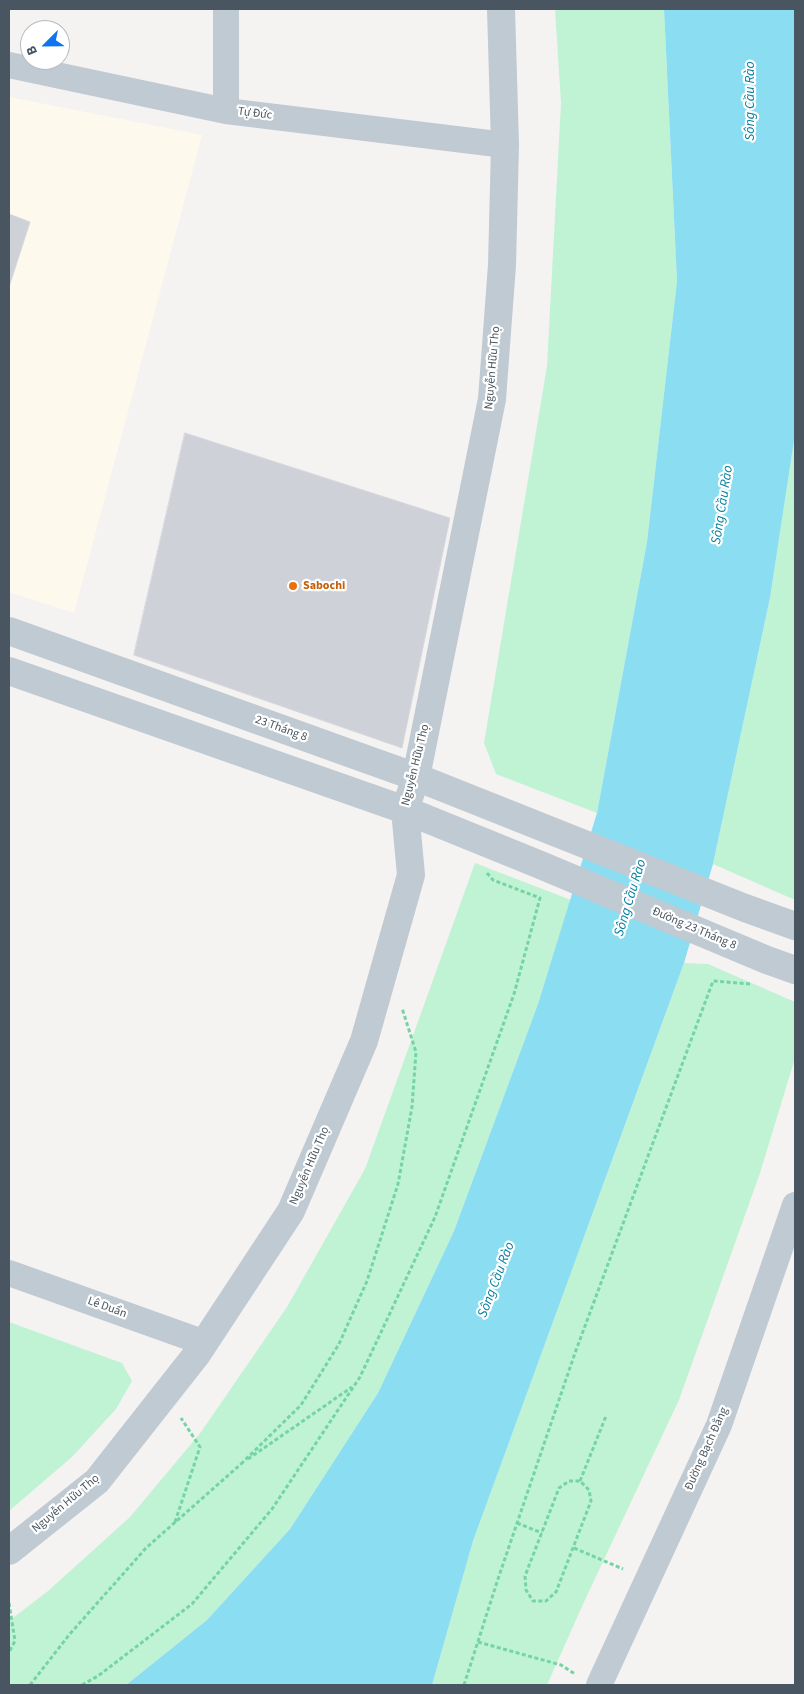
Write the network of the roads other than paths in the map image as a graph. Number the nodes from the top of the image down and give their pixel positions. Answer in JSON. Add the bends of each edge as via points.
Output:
{"nodes":[{"id":1,"x":226,"y":9,"type":"edge"},
{"id":2,"x":501,"y":9,"type":"edge"},
{"id":3,"x":9,"y":65,"type":"edge"},
{"id":4,"x":226,"y":111,"type":"junction"},
{"id":5,"x":505,"y":145,"type":"junction"},
{"id":6,"x":9,"y":631,"type":"edge"},
{"id":7,"x":9,"y":671,"type":"edge"},
{"id":8,"x":416,"y":777,"type":"junction"},
{"id":9,"x":405,"y":810,"type":"junction"},
{"id":10,"x":795,"y":926,"type":"edge"},
{"id":11,"x":795,"y":970,"type":"edge"},
{"id":12,"x":795,"y":1206,"type":"edge"},
{"id":13,"x":9,"y":1273,"type":"edge"},
{"id":14,"x":205,"y":1343,"type":"junction"},
{"id":15,"x":9,"y":1551,"type":"edge"},
{"id":16,"x":588,"y":1680,"type":"edge"}],
"edges":[{"from":1,"to":4,"type":"street"},
{"from":2,"to":5,"type":"street","name":"Nguyễn Hữu Thọ"},
{"from":3,"to":4,"type":"street","name":"Tự Đức"},
{"from":4,"to":5,"type":"street","name":"Tự Đức"},
{"from":5,"to":8,"type":"street","name":"Nguyễn Hữu Thọ","via":[[502,265],[492,399]]},
{"from":6,"to":8,"type":"street","name":"23 Tháng 8"},
{"from":7,"to":9,"type":"street"},
{"from":8,"to":9,"type":"street","name":"Nguyễn Hữu Thọ"},
{"from":8,"to":10,"type":"street","name":"23 Tháng 8"},
{"from":9,"to":11,"type":"street","name":"Đường 23 Tháng 8"},
{"from":9,"to":14,"type":"street","name":"Nguyễn Hữu Thọ","via":[[411,875],[364,1041],[291,1211]]},
{"from":12,"to":16,"type":"street","name":"Đường Bạch Đằng","via":[[719,1425],[648,1580]]},
{"from":13,"to":14,"type":"street","name":"Lê Duẩn"},
{"from":14,"to":15,"type":"street","name":"Nguyễn Hữu Thọ","via":[[97,1481]]}]}
